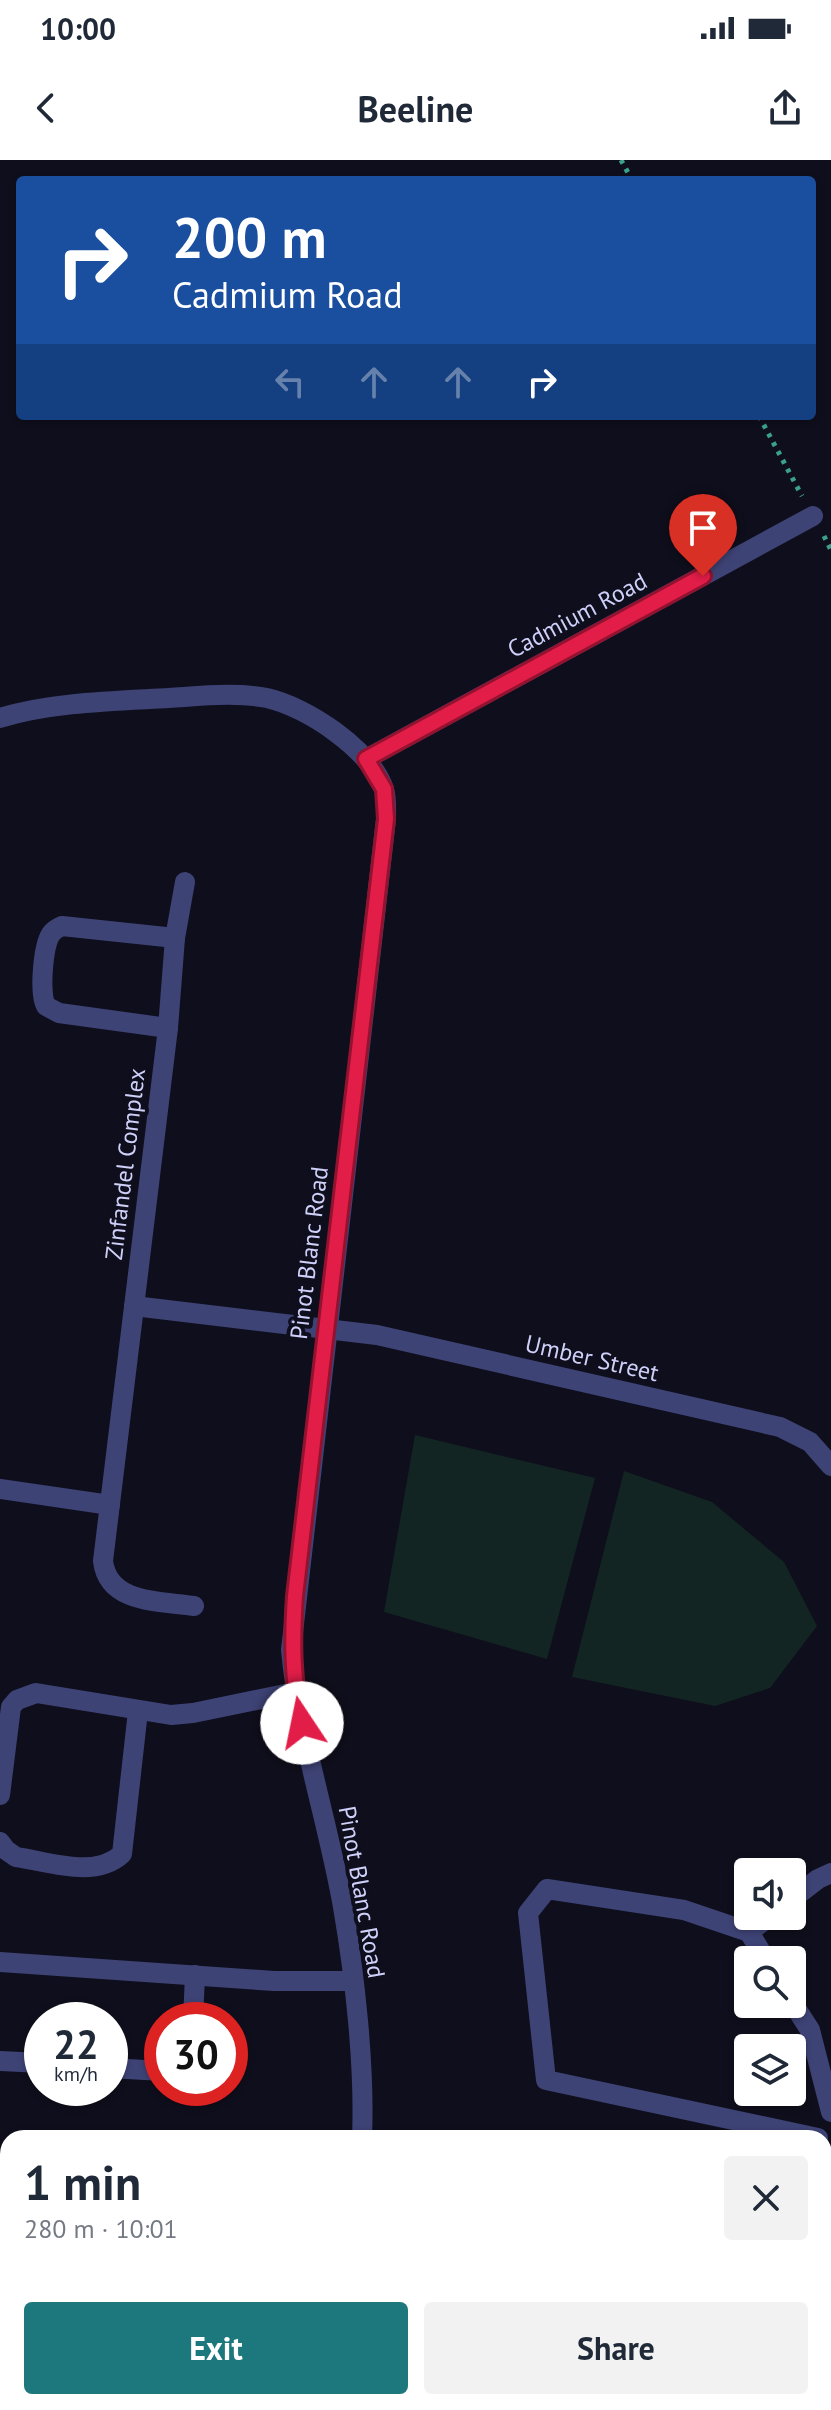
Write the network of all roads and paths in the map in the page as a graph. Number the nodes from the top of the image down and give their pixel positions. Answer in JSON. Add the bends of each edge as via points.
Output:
{"nodes":[{"id":1,"x":761,"y":420,"type":"edge"},
{"id":2,"x":813,"y":516,"type":"junction"},
{"id":3,"x":831,"y":550,"type":"edge"},
{"id":4,"x":0,"y":718,"type":"edge"},
{"id":5,"x":366,"y":759,"type":"junction"},
{"id":6,"x":185,"y":882,"type":"dead end"},
{"id":7,"x":175,"y":938,"type":"junction"},
{"id":8,"x":168,"y":1028,"type":"junction"},
{"id":9,"x":134,"y":1306,"type":"junction"},
{"id":10,"x":326,"y":1329,"type":"junction"},
{"id":11,"x":831,"y":1466,"type":"edge"},
{"id":12,"x":0,"y":1489,"type":"edge"},
{"id":13,"x":110,"y":1505,"type":"junction"},
{"id":14,"x":194,"y":1606,"type":"dead end"},
{"id":15,"x":295,"y":1692,"type":"junction"},
{"id":16,"x":138,"y":1711,"type":"junction"},
{"id":17,"x":0,"y":1795,"type":"edge"},
{"id":18,"x":0,"y":1842,"type":"edge"},
{"id":19,"x":831,"y":1873,"type":"edge"},
{"id":20,"x":806,"y":1888,"type":"edge"},
{"id":21,"x":752,"y":1930,"type":"edge"},
{"id":22,"x":749,"y":1932,"type":"junction"},
{"id":23,"x":758,"y":1946,"type":"edge"},
{"id":24,"x":0,"y":1962,"type":"edge"},
{"id":25,"x":195,"y":1975,"type":"junction"},
{"id":26,"x":352,"y":1981,"type":"junction"},
{"id":27,"x":194,"y":2002,"type":"edge"},
{"id":28,"x":802,"y":2018,"type":"edge"},
{"id":29,"x":0,"y":2061,"type":"edge"},
{"id":30,"x":24,"y":2062,"type":"edge"},
{"id":31,"x":831,"y":2112,"type":"edge"},
{"id":32,"x":362,"y":2130,"type":"edge"},
{"id":33,"x":780,"y":2130,"type":"edge"}],
"edges":[{"from":1,"to":2,"type":"path"},
{"from":2,"to":3,"type":"path"},
{"from":2,"to":5,"type":"street","name":"Cadmium Road"},
{"from":4,"to":5,"type":"street","name":"Pinot Blanc Road","via":[[113,701],[263,697],[298,709]]},
{"from":5,"to":10,"type":"street","name":"Pinot Blanc Road","via":[[384,789],[386,819]]},
{"from":6,"to":7,"type":"street","name":"Zinfandel Complex"},
{"from":7,"to":8,"type":"street","name":"Zinfandel Complex"},
{"from":7,"to":8,"type":"street","via":[[62,926],[48,943],[42,991],[46,1006],[59,1013]]},
{"from":8,"to":9,"type":"street","name":"Zinfandel Complex"},
{"from":9,"to":10,"type":"street"},
{"from":9,"to":13,"type":"street","name":"Zinfandel Complex"},
{"from":10,"to":11,"type":"street","name":"Umber Street","via":[[377,1335],[780,1427],[810,1442]]},
{"from":10,"to":15,"type":"street","name":"Pinot Blanc Road","via":[[295,1596]]},
{"from":12,"to":13,"type":"street"},
{"from":13,"to":14,"type":"street","name":"Zinfandel Complex","via":[[103,1561],[108,1581],[123,1594]]},
{"from":15,"to":16,"type":"street","via":[[193,1713]]},
{"from":15,"to":26,"type":"street","name":"Pinot Blanc Road","via":[[343,1907]]},
{"from":16,"to":17,"type":"street","via":[[36,1693],[17,1700],[11,1707]]},
{"from":16,"to":18,"type":"street","via":[[122,1854],[94,1868],[16,1857]]},
{"from":19,"to":20,"type":"street"},
{"from":21,"to":22,"type":"street"},
{"from":22,"to":23,"type":"street"},
{"from":22,"to":33,"type":"street","via":[[684,1910],[547,1889],[528,1913],[546,2080]]},
{"from":24,"to":25,"type":"street"},
{"from":25,"to":26,"type":"street"},
{"from":25,"to":27,"type":"street"},
{"from":26,"to":32,"type":"street","name":"Pinot Blanc Road"},
{"from":28,"to":31,"type":"street"},
{"from":29,"to":30,"type":"street"}]}
